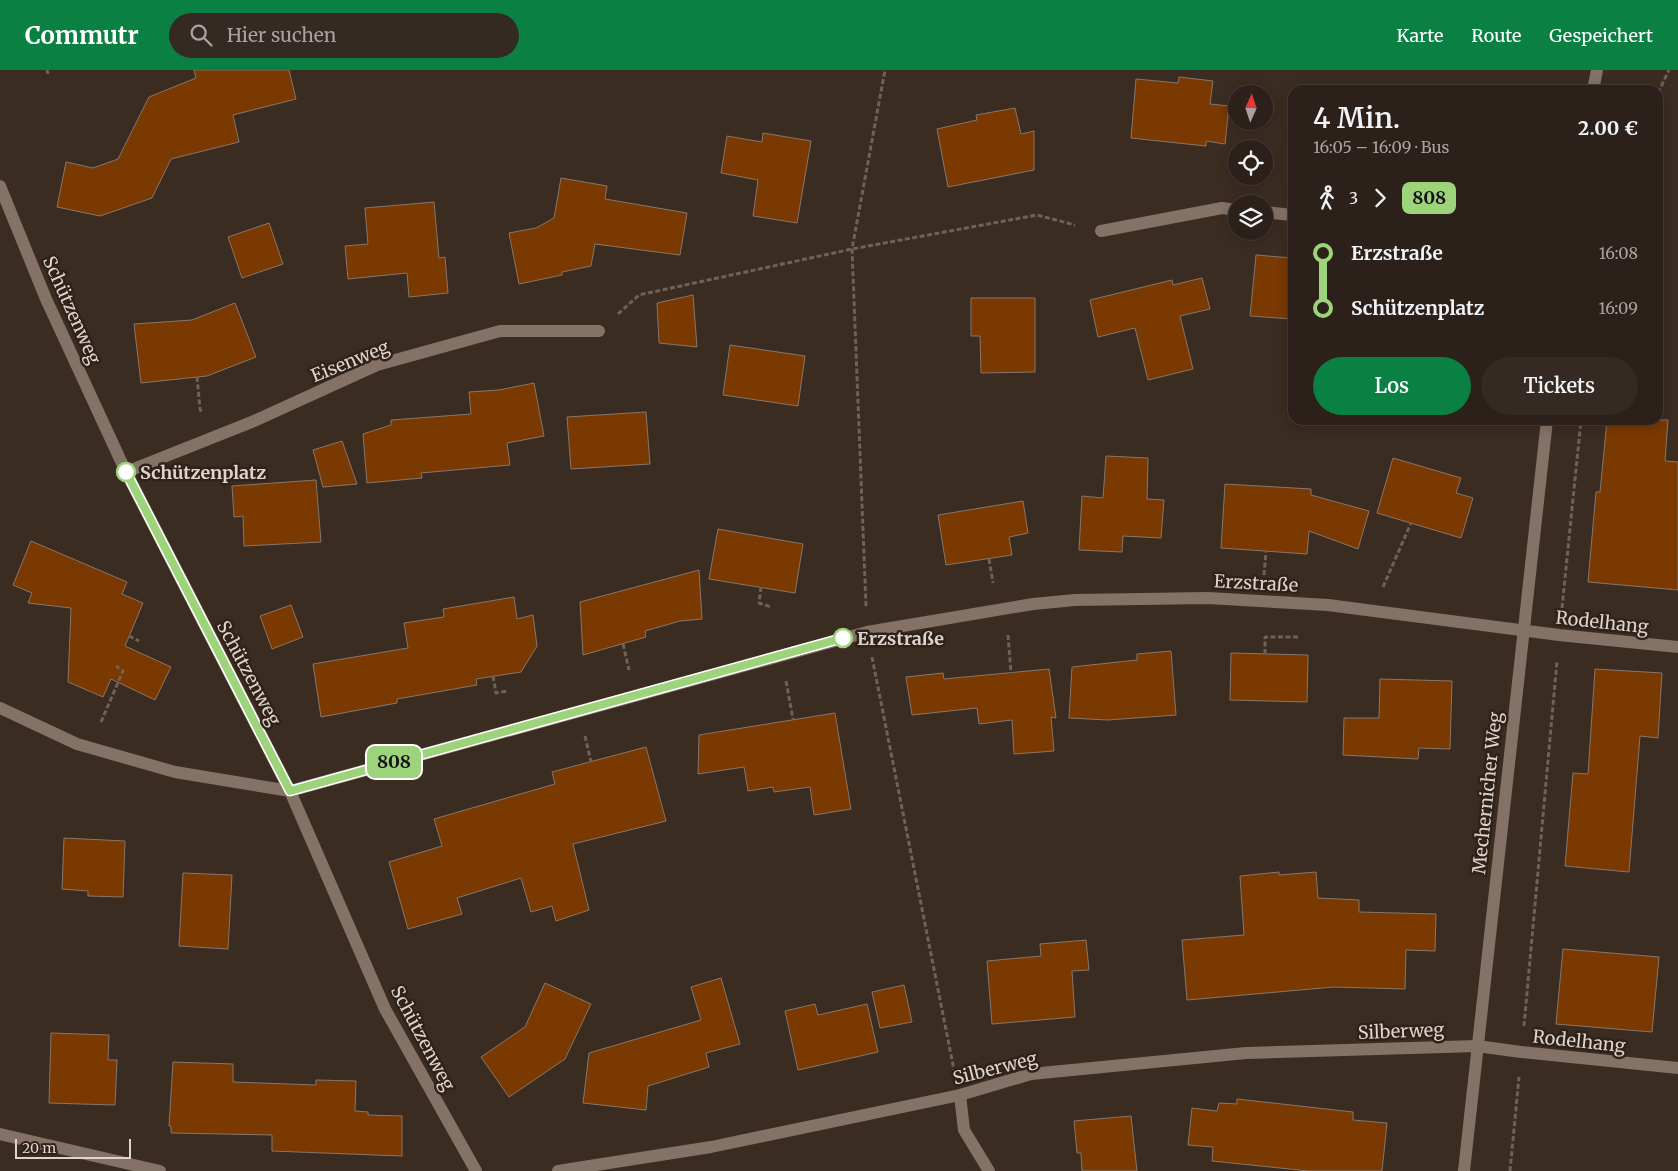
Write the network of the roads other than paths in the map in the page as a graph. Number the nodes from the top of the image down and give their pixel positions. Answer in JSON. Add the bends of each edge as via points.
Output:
{"nodes":[{"id":1,"x":1597,"y":70,"type":"edge"},
{"id":2,"x":1594,"y":85,"type":"edge"},
{"id":3,"x":0,"y":186,"type":"edge"},
{"id":4,"x":1228,"y":209,"type":"edge"},
{"id":5,"x":1273,"y":213,"type":"edge"},
{"id":6,"x":1288,"y":215,"type":"edge"},
{"id":7,"x":1102,"y":231,"type":"road end"},
{"id":8,"x":599,"y":331,"type":"road end"},
{"id":9,"x":1546,"y":425,"type":"edge"},
{"id":10,"x":126,"y":472,"type":"junction"},
{"id":11,"x":1522,"y":630,"type":"junction"},
{"id":12,"x":1678,"y":648,"type":"edge"},
{"id":13,"x":0,"y":708,"type":"edge"},
{"id":14,"x":290,"y":791,"type":"junction"},
{"id":15,"x":1477,"y":1046,"type":"junction"},
{"id":16,"x":1678,"y":1068,"type":"edge"},
{"id":17,"x":960,"y":1095,"type":"junction"},
{"id":18,"x":0,"y":1134,"type":"edge"},
{"id":19,"x":160,"y":1171,"type":"edge"},
{"id":20,"x":476,"y":1171,"type":"edge"},
{"id":21,"x":558,"y":1171,"type":"edge"},
{"id":22,"x":989,"y":1171,"type":"edge"},
{"id":23,"x":1464,"y":1171,"type":"edge"}],
"edges":[{"from":1,"to":2,"type":"street"},
{"from":3,"to":10,"type":"street","name":"Schützenweg","via":[[46,299]]},
{"from":4,"to":7,"type":"street"},
{"from":5,"to":6,"type":"street"},
{"from":8,"to":10,"type":"street","name":"Eisenweg","via":[[500,331],[377,366],[254,421]]},
{"from":9,"to":11,"type":"street","name":"Mechernicher Weg"},
{"from":10,"to":14,"type":"street","name":"Schützenweg"},
{"from":11,"to":12,"type":"street","name":"Rodelhang"},
{"from":11,"to":14,"type":"street","name":"Erzstraße","via":[[1328,605],[1208,598],[1075,600],[1033,604],[867,632]]},
{"from":11,"to":15,"type":"street","name":"Mechernicher Weg"},
{"from":13,"to":14,"type":"street","via":[[77,744],[175,772]]},
{"from":14,"to":20,"type":"street","name":"Schützenweg","via":[[385,1009]]},
{"from":15,"to":16,"type":"street","name":"Rodelhang"},
{"from":15,"to":17,"type":"street","name":"Silberweg","via":[[1246,1053],[1031,1074]]},
{"from":15,"to":23,"type":"street","name":"Mechernicher Weg"},
{"from":17,"to":21,"type":"street","name":"Silberweg","via":[[710,1147]]},
{"from":17,"to":22,"type":"street","via":[[964,1130]]},
{"from":18,"to":19,"type":"street"}]}
